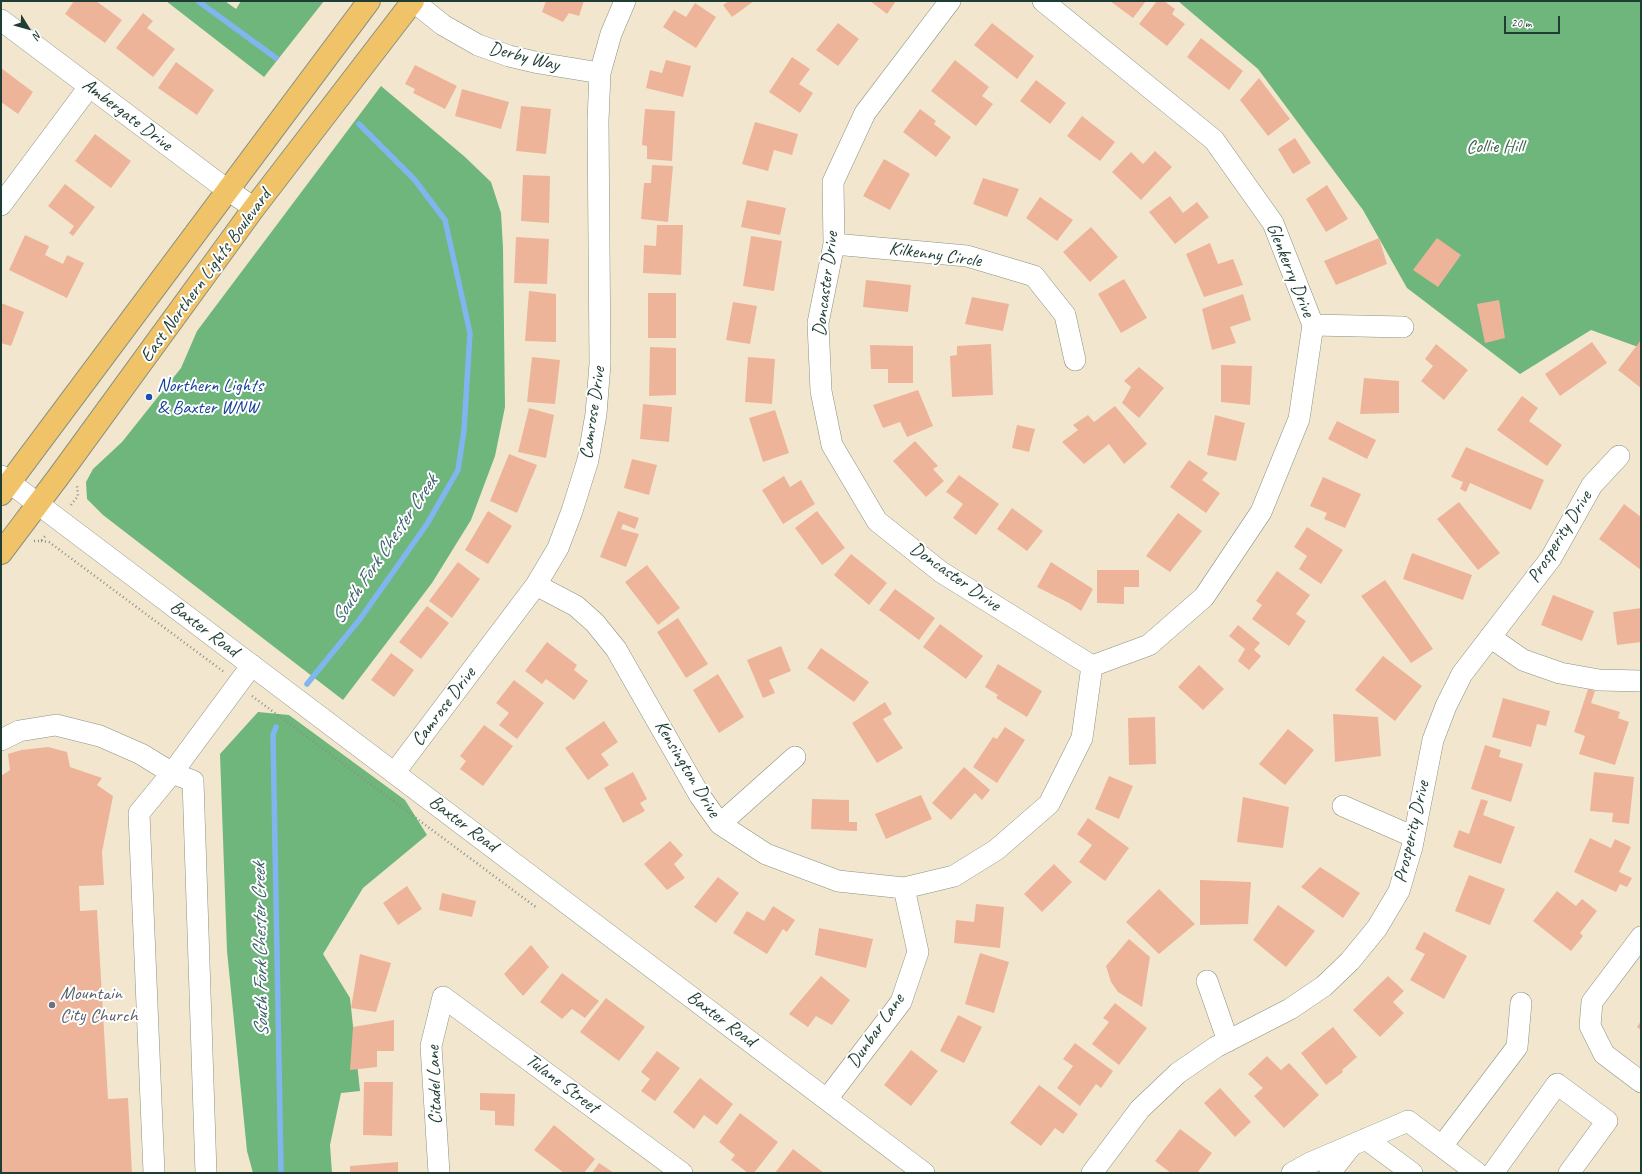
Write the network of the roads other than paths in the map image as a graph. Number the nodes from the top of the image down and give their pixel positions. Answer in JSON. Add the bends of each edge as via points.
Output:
{"nodes":[{"id":1,"x":369,"y":1,"type":"edge"},
{"id":2,"x":413,"y":1,"type":"edge"},
{"id":3,"x":625,"y":1,"type":"edge"},
{"id":4,"x":950,"y":1,"type":"edge"},
{"id":5,"x":1043,"y":1,"type":"edge"},
{"id":6,"x":1,"y":20,"type":"edge"},
{"id":7,"x":600,"y":73,"type":"junction"},
{"id":8,"x":89,"y":87,"type":"junction"},
{"id":9,"x":227,"y":190,"type":"junction"},
{"id":10,"x":1,"y":205,"type":"edge"},
{"id":11,"x":254,"y":208,"type":"junction"},
{"id":12,"x":834,"y":244,"type":"junction"},
{"id":13,"x":1313,"y":325,"type":"junction"},
{"id":14,"x":1403,"y":327,"type":"dead end"},
{"id":15,"x":1075,"y":360,"type":"dead end"},
{"id":16,"x":1619,"y":456,"type":"dead end"},
{"id":17,"x":4,"y":484,"type":"edge"},
{"id":18,"x":38,"y":504,"type":"junction"},
{"id":19,"x":1,"y":553,"type":"edge"},
{"id":20,"x":536,"y":584,"type":"junction"},
{"id":21,"x":1490,"y":637,"type":"junction"},
{"id":22,"x":252,"y":665,"type":"junction"},
{"id":23,"x":1092,"y":666,"type":"junction"},
{"id":24,"x":1641,"y":681,"type":"edge"},
{"id":25,"x":1,"y":740,"type":"edge"},
{"id":26,"x":795,"y":757,"type":"dead end"},
{"id":27,"x":395,"y":772,"type":"junction"},
{"id":28,"x":172,"y":773,"type":"junction"},
{"id":29,"x":1343,"y":806,"type":"dead end"},
{"id":30,"x":720,"y":824,"type":"junction"},
{"id":31,"x":1414,"y":837,"type":"junction"},
{"id":32,"x":904,"y":888,"type":"junction"},
{"id":33,"x":1641,"y":937,"type":"edge"},
{"id":34,"x":1207,"y":981,"type":"dead end"},
{"id":35,"x":443,"y":997,"type":"joint"},
{"id":36,"x":1521,"y":1003,"type":"dead end"},
{"id":37,"x":1228,"y":1041,"type":"junction"},
{"id":38,"x":1641,"y":1082,"type":"edge"},
{"id":39,"x":827,"y":1099,"type":"junction"},
{"id":40,"x":1358,"y":1142,"type":"junction"},
{"id":41,"x":1442,"y":1146,"type":"junction"},
{"id":42,"x":154,"y":1173,"type":"edge"},
{"id":43,"x":206,"y":1173,"type":"edge"},
{"id":44,"x":439,"y":1173,"type":"edge"},
{"id":45,"x":682,"y":1173,"type":"edge"},
{"id":46,"x":924,"y":1173,"type":"edge"},
{"id":47,"x":1092,"y":1173,"type":"edge"},
{"id":48,"x":1292,"y":1173,"type":"edge"},
{"id":49,"x":1330,"y":1173,"type":"edge"},
{"id":50,"x":1412,"y":1173,"type":"edge"},
{"id":51,"x":1477,"y":1173,"type":"edge"},
{"id":52,"x":1493,"y":1173,"type":"edge"},
{"id":53,"x":1569,"y":1173,"type":"edge"}],
"edges":[{"from":1,"to":9,"type":"main road","name":"East Northern Lights Boulevard"},
{"from":2,"to":7,"type":"street","name":"Derby Way","via":[[443,25],[478,45],[539,63]]},
{"from":2,"to":11,"type":"main road","name":"East Northern Lights Boulevard"},
{"from":3,"to":7,"type":"street","name":"Camrose Drive","via":[[611,34]]},
{"from":4,"to":12,"type":"street","name":"Doncaster Drive","via":[[865,113],[833,182]]},
{"from":5,"to":13,"type":"street","name":"Glenkerry Drive","via":[[1214,140],[1274,223]]},
{"from":6,"to":8,"type":"street","name":"Ambergate Drive"},
{"from":7,"to":20,"type":"street","name":"Camrose Drive","via":[[600,364],[596,414],[588,460],[572,511],[558,548]]},
{"from":8,"to":9,"type":"street","name":"Ambergate Drive"},
{"from":8,"to":10,"type":"street"},
{"from":9,"to":11,"type":"street","name":"Ambergate Drive"},
{"from":9,"to":17,"type":"main road","name":"East Northern Lights Boulevard"},
{"from":11,"to":18,"type":"main road","name":"East Northern Lights Boulevard"},
{"from":12,"to":15,"type":"street","name":"Kilkenny Circle","via":[[967,256],[1034,276],[1065,315]]},
{"from":12,"to":23,"type":"street","name":"Doncaster Drive","via":[[818,323],[822,391],[832,445],[878,521],[941,572]]},
{"from":13,"to":14,"type":"street"},
{"from":13,"to":23,"type":"street","name":"Glenkerry Drive","via":[[1299,419],[1261,512],[1204,597],[1149,645]]},
{"from":16,"to":21,"type":"street","name":"Prosperity Drive","via":[[1592,485],[1551,558]]},
{"from":17,"to":18,"type":"street","name":"Baxter Road"},
{"from":18,"to":19,"type":"main road","name":"East Northern Lights Boulevard"},
{"from":18,"to":22,"type":"street","name":"Baxter Road"},
{"from":20,"to":27,"type":"street","name":"Camrose Drive"},
{"from":20,"to":30,"type":"street","name":"Kensington Drive","via":[[576,606],[595,623],[616,649],[700,796]]},
{"from":21,"to":24,"type":"street","via":[[1523,660],[1560,674],[1599,680]]},
{"from":21,"to":31,"type":"street","name":"Prosperity Drive","via":[[1462,674],[1433,740]]},
{"from":22,"to":27,"type":"street","name":"Baxter Road"},
{"from":22,"to":28,"type":"street"},
{"from":23,"to":32,"type":"street","name":"Kensington Drive","via":[[1082,738],[1049,804],[996,850],[954,876]]},
{"from":25,"to":28,"type":"street","via":[[19,731],[56,725],[100,736],[140,754]]},
{"from":26,"to":30,"type":"street"},
{"from":27,"to":39,"type":"street","name":"Baxter Road"},
{"from":28,"to":42,"type":"street","via":[[139,814]]},
{"from":28,"to":43,"type":"street","via":[[192,781]]},
{"from":29,"to":31,"type":"street"},
{"from":30,"to":32,"type":"street","name":"Kensington Drive","via":[[766,854],[838,881]]},
{"from":31,"to":37,"type":"street","name":"Prosperity Drive","via":[[1399,891],[1377,928],[1350,961],[1324,986],[1296,1005]]},
{"from":32,"to":39,"type":"street","name":"Dunbar Lane","via":[[918,952],[901,1002]]},
{"from":33,"to":38,"type":"street","via":[[1592,1002],[1590,1026],[1604,1054]]},
{"from":34,"to":37,"type":"street"},
{"from":35,"to":44,"type":"street","name":"Citadel Lane","via":[[431,1046]]},
{"from":35,"to":45,"type":"street","name":"Tulane Street"},
{"from":36,"to":41,"type":"street","via":[[1518,1047]]},
{"from":37,"to":47,"type":"street","name":"Prosperity Drive","via":[[1178,1073],[1140,1109]]},
{"from":39,"to":46,"type":"street","name":"Baxter Road"},
{"from":40,"to":41,"type":"street","via":[[1408,1121]]},
{"from":40,"to":48,"type":"street"},
{"from":40,"to":49,"type":"street"},
{"from":40,"to":50,"type":"street"},
{"from":41,"to":51,"type":"street"},
{"from":52,"to":53,"type":"street","via":[[1557,1084],[1608,1121]]}]}
